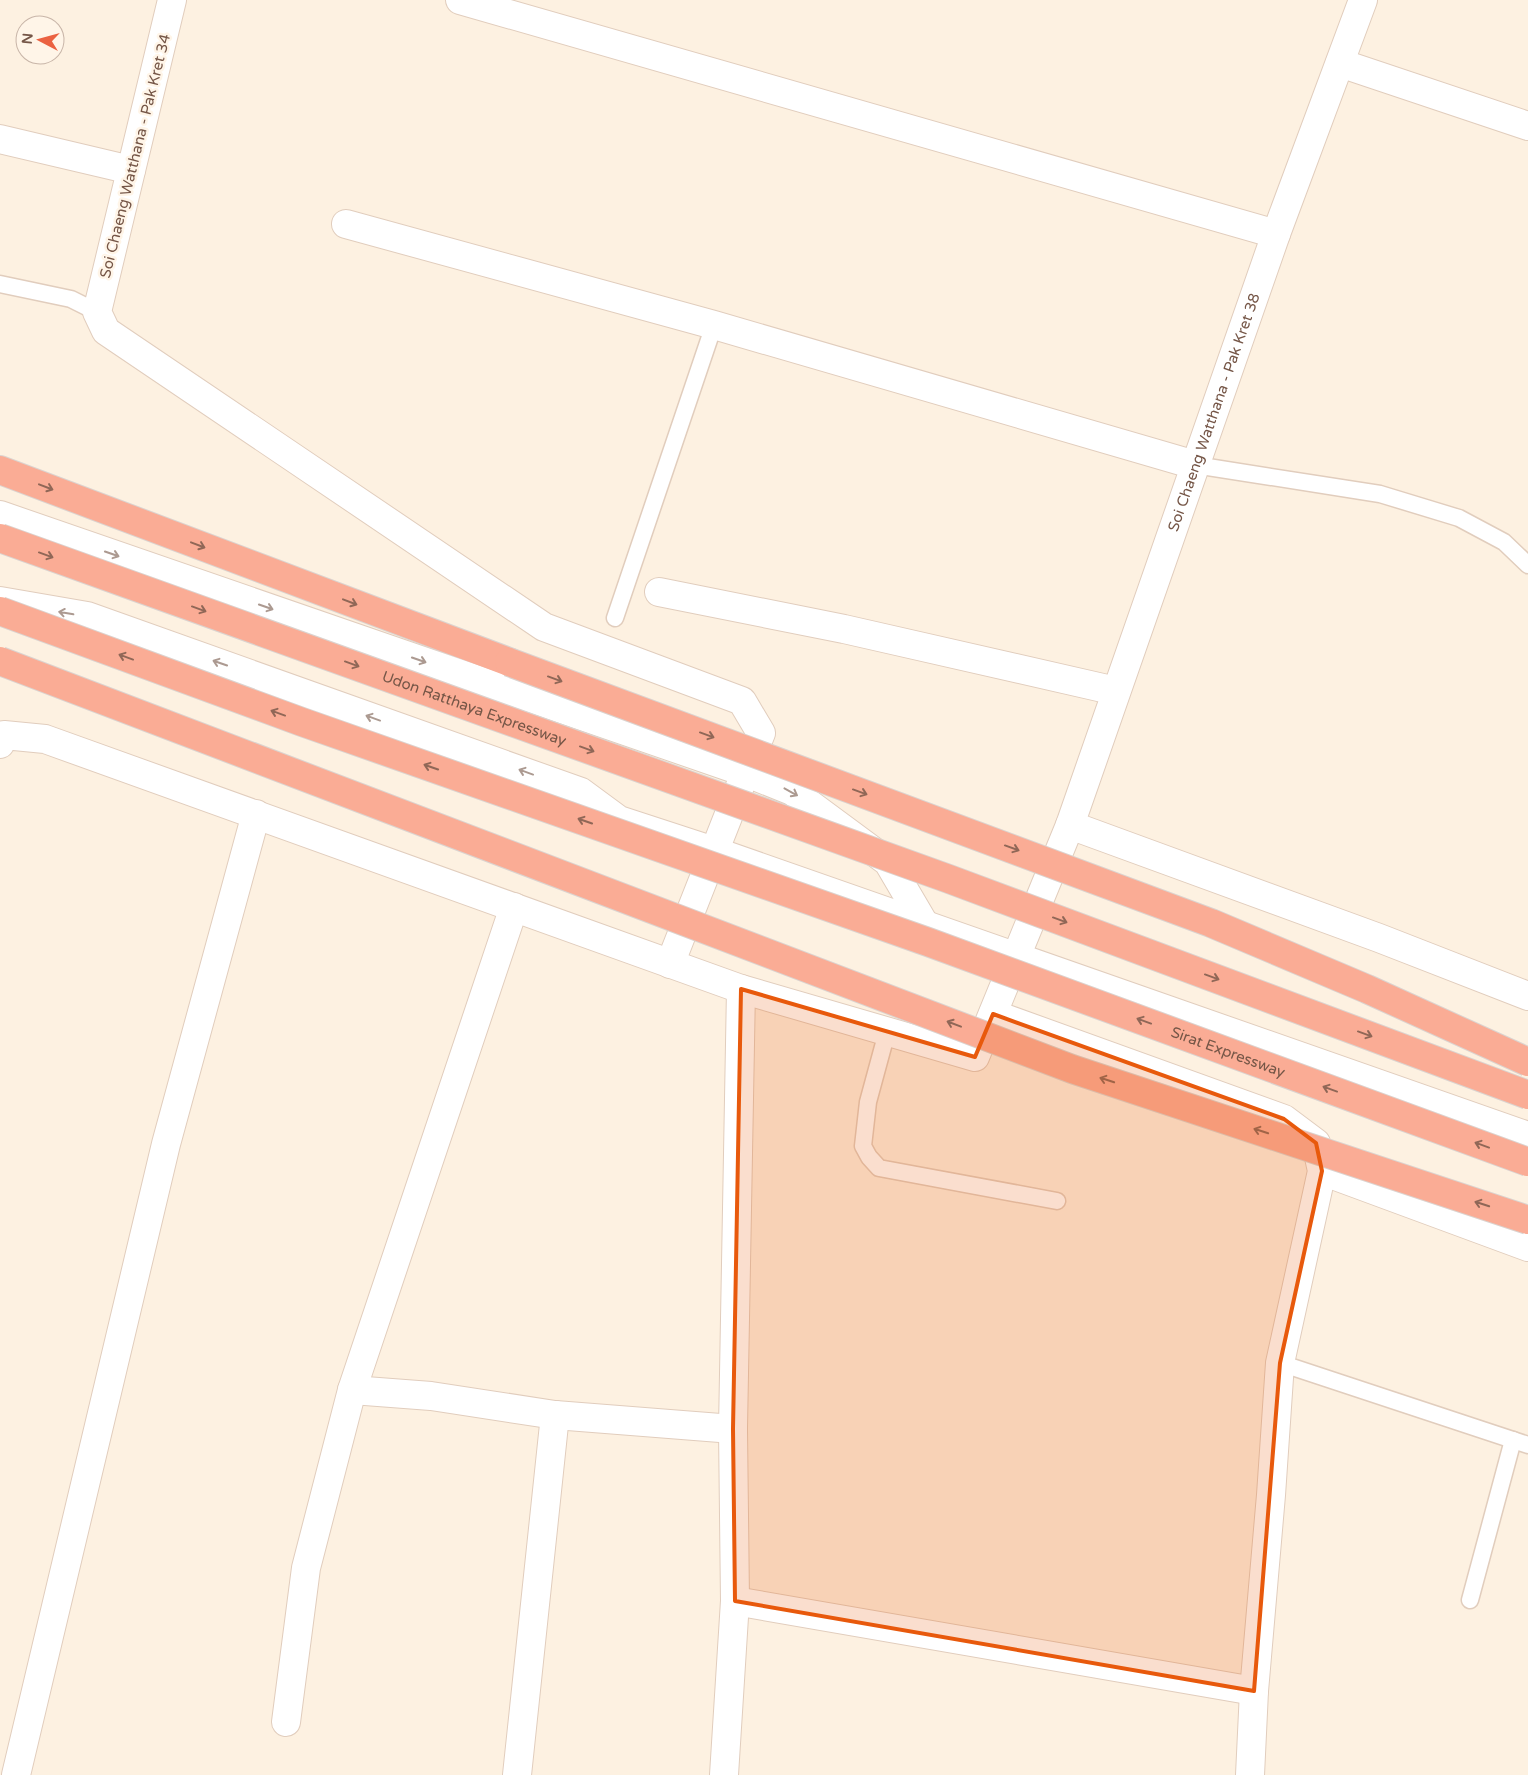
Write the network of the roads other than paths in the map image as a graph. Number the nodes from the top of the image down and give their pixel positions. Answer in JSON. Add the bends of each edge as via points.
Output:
{"nodes":[{"id":1,"x":172,"y":0,"type":"edge"},
{"id":2,"x":460,"y":0,"type":"edge"},
{"id":3,"x":1363,"y":0,"type":"edge"},
{"id":4,"x":1340,"y":63,"type":"junction"},
{"id":5,"x":1528,"y":126,"type":"edge"},
{"id":6,"x":0,"y":139,"type":"edge"},
{"id":7,"x":131,"y":170,"type":"junction"},
{"id":8,"x":346,"y":224,"type":"dead end"},
{"id":9,"x":1276,"y":234,"type":"junction"},
{"id":10,"x":0,"y":284,"type":"edge"},
{"id":11,"x":97,"y":312,"type":"junction"},
{"id":12,"x":714,"y":325,"type":"junction"},
{"id":13,"x":1195,"y":465,"type":"junction"},
{"id":14,"x":0,"y":470,"type":"edge"},
{"id":15,"x":0,"y":515,"type":"edge"},
{"id":16,"x":0,"y":538,"type":"edge"},
{"id":17,"x":1528,"y":565,"type":"edge"},
{"id":18,"x":659,"y":592,"type":"dead end"},
{"id":19,"x":0,"y":602,"type":"edge"},
{"id":20,"x":0,"y":611,"type":"edge"},
{"id":21,"x":615,"y":618,"type":"dead end"},
{"id":22,"x":0,"y":661,"type":"edge"},
{"id":23,"x":1116,"y":692,"type":"junction"},
{"id":24,"x":0,"y":744,"type":"edge"},
{"id":25,"x":747,"y":773,"type":"junction"},
{"id":26,"x":256,"y":814,"type":"junction"},
{"id":27,"x":1070,"y":825,"type":"junction"},
{"id":28,"x":714,"y":851,"type":"junction"},
{"id":29,"x":514,"y":908,"type":"junction"},
{"id":30,"x":926,"y":934,"type":"junction"},
{"id":31,"x":1016,"y":957,"type":"junction"},
{"id":32,"x":670,"y":964,"type":"junction"},
{"id":33,"x":741,"y":989,"type":"junction"},
{"id":34,"x":1528,"y":996,"type":"edge"},
{"id":35,"x":993,"y":1014,"type":"junction"},
{"id":36,"x":887,"y":1032,"type":"junction"},
{"id":37,"x":1528,"y":1062,"type":"edge"},
{"id":38,"x":1528,"y":1094,"type":"edge"},
{"id":39,"x":1528,"y":1136,"type":"edge"},
{"id":40,"x":1528,"y":1162,"type":"edge"},
{"id":41,"x":1322,"y":1171,"type":"junction"},
{"id":42,"x":1057,"y":1201,"type":"dead end"},
{"id":43,"x":1528,"y":1220,"type":"edge"},
{"id":44,"x":1528,"y":1247,"type":"edge"},
{"id":45,"x":1280,"y":1363,"type":"junction"},
{"id":46,"x":352,"y":1390,"type":"junction"},
{"id":47,"x":556,"y":1415,"type":"junction"},
{"id":48,"x":733,"y":1429,"type":"junction"},
{"id":49,"x":1521,"y":1443,"type":"edge"},
{"id":50,"x":1470,"y":1600,"type":"dead end"},
{"id":51,"x":735,"y":1601,"type":"junction"},
{"id":52,"x":1254,"y":1691,"type":"junction"},
{"id":53,"x":286,"y":1722,"type":"dead end"},
{"id":54,"x":16,"y":1775,"type":"edge"},
{"id":55,"x":517,"y":1775,"type":"edge"},
{"id":56,"x":724,"y":1775,"type":"edge"},
{"id":57,"x":1250,"y":1775,"type":"edge"}],
"edges":[{"from":1,"to":7,"type":"street","name":"Soi Chaeng Watthana - Pak Kret 34"},
{"from":2,"to":9,"type":"street"},
{"from":3,"to":4,"type":"street","name":"Soi Chaeng Watthana - Pak Kret 38"},
{"from":4,"to":5,"type":"street"},
{"from":4,"to":9,"type":"street","name":"Soi Chaeng Watthana - Pak Kret 38"},
{"from":6,"to":7,"type":"street"},
{"from":7,"to":11,"type":"street","name":"Soi Chaeng Watthana - Pak Kret 34"},
{"from":8,"to":12,"type":"street"},
{"from":9,"to":13,"type":"street","name":"Soi Chaeng Watthana - Pak Kret 38"},
{"from":10,"to":11,"type":"lane","via":[[71,299]]},
{"from":11,"to":25,"type":"street","via":[[106,331],[544,627],[742,701],[761,733]]},
{"from":12,"to":13,"type":"street"},
{"from":12,"to":21,"type":"lane"},
{"from":13,"to":17,"type":"lane","via":[[1380,494],[1459,518],[1504,542]]},
{"from":13,"to":23,"type":"street","name":"Soi Chaeng Watthana - Pak Kret 38"},
{"from":14,"to":37,"type":"highway","one_way":true,"bridge":true,"via":[[1211,923]]},
{"from":15,"to":25,"type":"street","one_way":true},
{"from":16,"to":38,"type":"highway","name":"Udon Ratthaya Expressway","one_way":true,"bridge":true,"via":[[949,879]]},
{"from":18,"to":23,"type":"street","via":[[844,629]]},
{"from":28,"to":19,"type":"street","one_way":true,"via":[[619,820],[581,792],[87,616]]},
{"from":30,"to":20,"type":"highway","one_way":true,"bridge":true,"via":[[302,722]]},
{"from":43,"to":22,"type":"highway","one_way":true,"bridge":true,"via":[[1072,1069]]},
{"from":23,"to":27,"type":"street","name":"Soi Chaeng Watthana - Pak Kret 38"},
{"from":24,"to":26,"type":"street","via":[[4,735],[45,738]]},
{"from":25,"to":28,"type":"street"},
{"from":25,"to":30,"type":"street","one_way":true,"via":[[792,791],[888,862]]},
{"from":26,"to":29,"type":"street"},
{"from":26,"to":54,"type":"street","via":[[166,1144]]},
{"from":27,"to":31,"type":"street","name":"Soi Chaeng Watthana - Pak Kret 38"},
{"from":27,"to":34,"type":"street"},
{"from":28,"to":30,"type":"street"},
{"from":28,"to":32,"type":"street"},
{"from":29,"to":32,"type":"street"},
{"from":29,"to":46,"type":"street"},
{"from":30,"to":31,"type":"street"},
{"from":40,"to":30,"type":"highway","name":"Sirat Expressway","one_way":true,"bridge":true},
{"from":31,"to":35,"type":"street","name":"Soi Chaeng Watthana - Pak Kret 38"},
{"from":31,"to":39,"type":"street"},
{"from":32,"to":33,"type":"street"},
{"from":33,"to":36,"type":"street"},
{"from":33,"to":48,"type":"street"},
{"from":35,"to":36,"type":"street","name":"Soi Chaeng Watthana - Pak Kret 38","via":[[975,1057]]},
{"from":35,"to":41,"type":"street","via":[[1284,1119],[1316,1143]]},
{"from":36,"to":42,"type":"lane","via":[[868,1102],[863,1146],[879,1168]]},
{"from":41,"to":44,"type":"street"},
{"from":41,"to":45,"type":"street"},
{"from":45,"to":49,"type":"lane"},
{"from":45,"to":52,"type":"street"},
{"from":46,"to":47,"type":"street","via":[[431,1396]]},
{"from":46,"to":53,"type":"street","via":[[306,1568]]},
{"from":47,"to":48,"type":"street"},
{"from":47,"to":55,"type":"street"},
{"from":48,"to":51,"type":"street"},
{"from":49,"to":50,"type":"lane"},
{"from":51,"to":52,"type":"street"},
{"from":51,"to":56,"type":"street"},
{"from":52,"to":57,"type":"street"}]}
